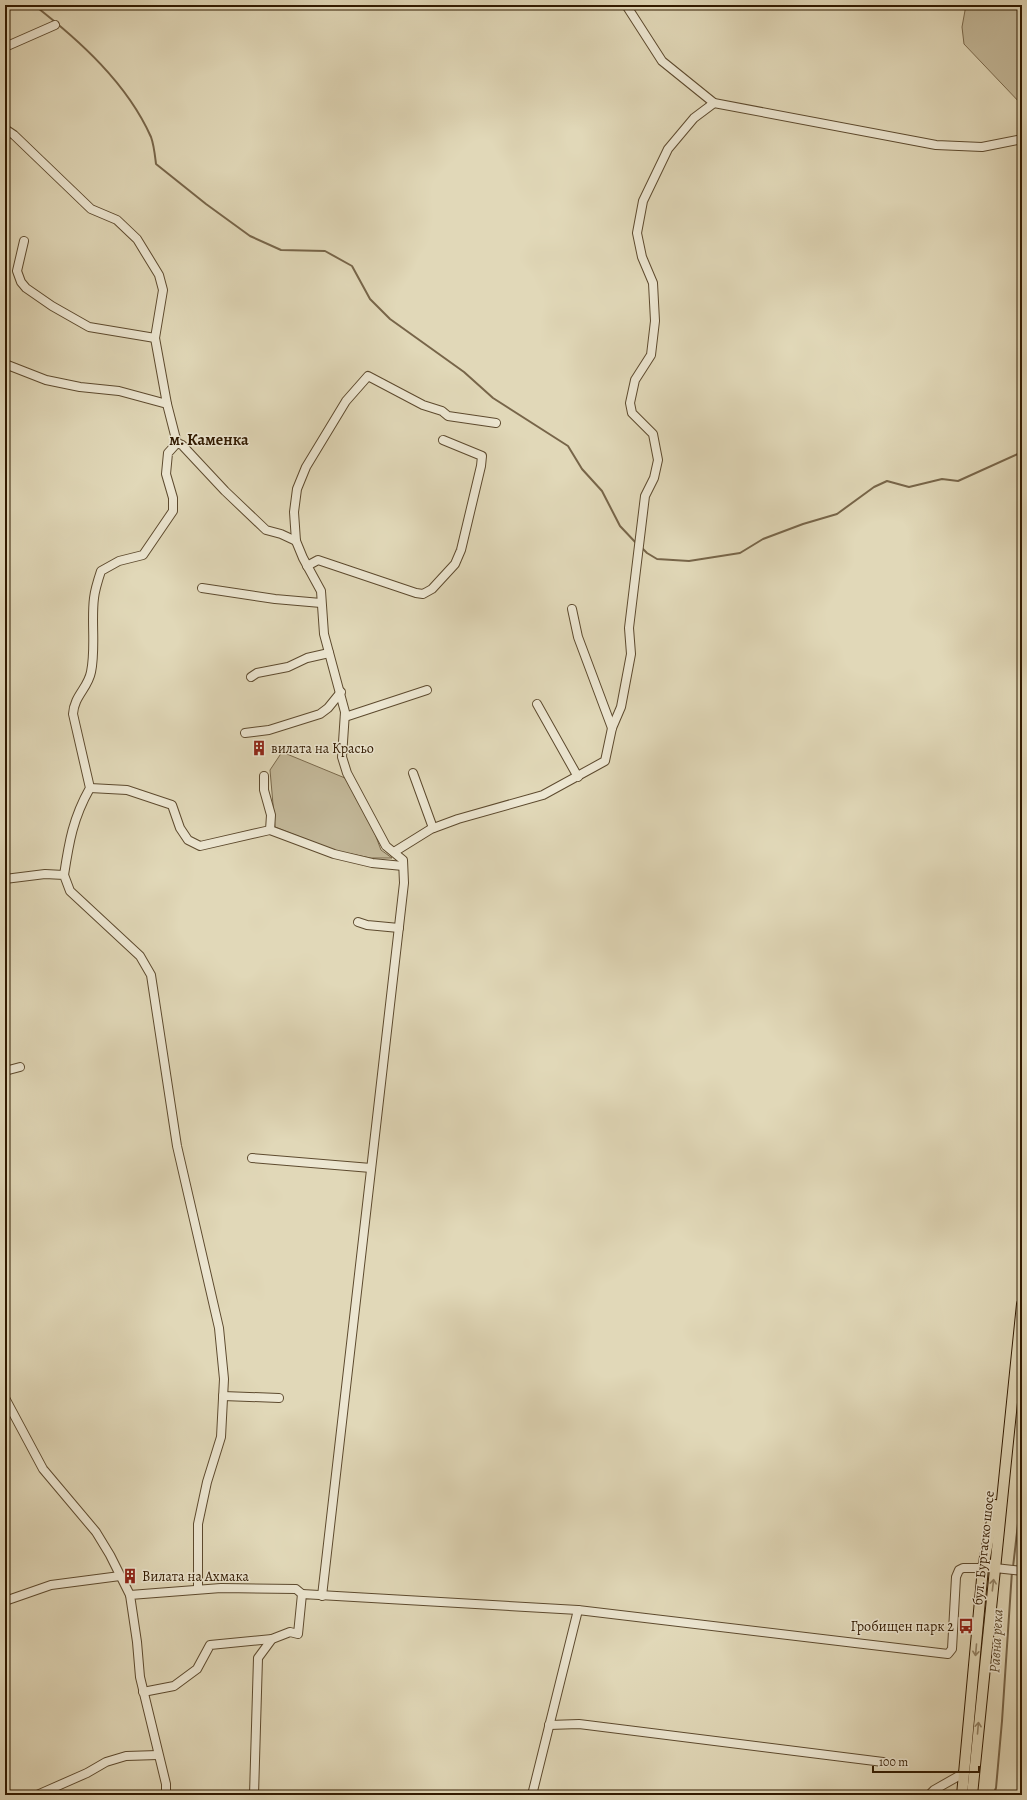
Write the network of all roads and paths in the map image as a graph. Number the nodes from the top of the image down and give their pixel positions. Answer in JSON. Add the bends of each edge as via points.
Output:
{"nodes":[{"id":1,"x":626,"y":5,"type":"edge"},
{"id":2,"x":55,"y":25,"type":"dead end"},
{"id":3,"x":5,"y":47,"type":"edge"},
{"id":4,"x":714,"y":103,"type":"junction"},
{"id":5,"x":5,"y":129,"type":"edge"},
{"id":6,"x":1022,"y":139,"type":"edge"},
{"id":7,"x":24,"y":241,"type":"dead end"},
{"id":8,"x":155,"y":338,"type":"junction"},
{"id":9,"x":5,"y":364,"type":"edge"},
{"id":10,"x":168,"y":404,"type":"junction"},
{"id":11,"x":496,"y":423,"type":"dead end"},
{"id":12,"x":443,"y":440,"type":"dead end"},
{"id":13,"x":177,"y":443,"type":"junction"},
{"id":14,"x":296,"y":540,"type":"junction"},
{"id":15,"x":307,"y":566,"type":"junction"},
{"id":16,"x":202,"y":588,"type":"dead end"},
{"id":17,"x":322,"y":603,"type":"junction"},
{"id":18,"x":572,"y":609,"type":"dead end"},
{"id":19,"x":330,"y":653,"type":"junction"},
{"id":20,"x":251,"y":677,"type":"dead end"},
{"id":21,"x":427,"y":690,"type":"dead end"},
{"id":22,"x":341,"y":692,"type":"junction"},
{"id":23,"x":537,"y":704,"type":"dead end"},
{"id":24,"x":345,"y":717,"type":"junction"},
{"id":25,"x":612,"y":728,"type":"junction"},
{"id":26,"x":245,"y":734,"type":"dead end"},
{"id":27,"x":413,"y":773,"type":"dead end"},
{"id":28,"x":264,"y":776,"type":"dead end"},
{"id":29,"x":578,"y":777,"type":"junction"},
{"id":30,"x":90,"y":788,"type":"junction"},
{"id":31,"x":432,"y":828,"type":"junction"},
{"id":32,"x":270,"y":830,"type":"junction"},
{"id":33,"x":394,"y":852,"type":"junction"},
{"id":34,"x":404,"y":866,"type":"junction"},
{"id":35,"x":64,"y":875,"type":"junction"},
{"id":36,"x":5,"y":878,"type":"edge"},
{"id":37,"x":358,"y":922,"type":"dead end"},
{"id":38,"x":399,"y":928,"type":"junction"},
{"id":39,"x":20,"y":1067,"type":"dead end"},
{"id":40,"x":5,"y":1071,"type":"edge"},
{"id":41,"x":252,"y":1158,"type":"dead end"},
{"id":42,"x":371,"y":1168,"type":"junction"},
{"id":43,"x":1022,"y":1304,"type":"edge"},
{"id":44,"x":224,"y":1396,"type":"junction"},
{"id":45,"x":5,"y":1398,"type":"edge"},
{"id":46,"x":279,"y":1398,"type":"dead end"},
{"id":47,"x":1007,"y":1446,"type":"junction"},
{"id":48,"x":983,"y":1568,"type":"junction"},
{"id":49,"x":1000,"y":1568,"type":"junction"},
{"id":50,"x":1020,"y":1571,"type":"edge"},
{"id":51,"x":120,"y":1576,"type":"junction"},
{"id":52,"x":198,"y":1589,"type":"junction"},
{"id":53,"x":130,"y":1594,"type":"junction"},
{"id":54,"x":302,"y":1594,"type":"junction"},
{"id":55,"x":322,"y":1596,"type":"junction"},
{"id":56,"x":5,"y":1601,"type":"edge"},
{"id":57,"x":578,"y":1610,"type":"junction"},
{"id":58,"x":272,"y":1639,"type":"junction"},
{"id":59,"x":143,"y":1692,"type":"junction"},
{"id":60,"x":549,"y":1725,"type":"junction"},
{"id":61,"x":158,"y":1755,"type":"junction"},
{"id":62,"x":883,"y":1762,"type":"dead end"},
{"id":63,"x":964,"y":1773,"type":"junction"},
{"id":64,"x":37,"y":1795,"type":"edge"},
{"id":65,"x":166,"y":1795,"type":"edge"},
{"id":66,"x":254,"y":1795,"type":"edge"},
{"id":67,"x":532,"y":1795,"type":"edge"},
{"id":68,"x":929,"y":1795,"type":"edge"},
{"id":69,"x":962,"y":1795,"type":"edge"},
{"id":70,"x":972,"y":1795,"type":"edge"}],
"edges":[{"from":1,"to":4,"type":"street","via":[[662,61]]},
{"from":2,"to":3,"type":"street"},
{"from":4,"to":6,"type":"street","via":[[936,145],[982,147]]},
{"from":4,"to":25,"type":"street","via":[[694,118],[668,149],[643,200],[637,233],[642,257],[654,283],[655,321],[651,356],[635,380],[630,403],[632,413],[653,434],[658,460],[654,478],[645,496],[629,628],[631,654],[621,707]]},
{"from":5,"to":8,"type":"street","via":[[91,209],[117,220],[137,239],[159,275],[163,290]]},
{"from":7,"to":8,"type":"street","via":[[17,271],[26,288],[89,327]]},
{"from":8,"to":10,"type":"street"},
{"from":9,"to":10,"type":"street","via":[[46,380],[119,391]]},
{"from":10,"to":13,"type":"street"},
{"from":11,"to":14,"type":"street","via":[[448,416],[368,376],[346,401],[306,467],[297,489],[294,512]]},
{"from":12,"to":15,"type":"street","via":[[482,456],[455,564],[432,589],[423,594],[416,593],[318,560]]},
{"from":13,"to":14,"type":"street","via":[[182,445],[266,530]]},
{"from":13,"to":30,"type":"street","via":[[168,453],[166,474],[173,498],[173,511],[143,555],[119,561],[101,571],[96,585],[91,674],[74,704],[73,714]]},
{"from":14,"to":15,"type":"street"},
{"from":15,"to":17,"type":"street","via":[[321,591]]},
{"from":16,"to":17,"type":"street"},
{"from":17,"to":19,"type":"street","via":[[324,634]]},
{"from":18,"to":25,"type":"street","via":[[578,637]]},
{"from":19,"to":20,"type":"street","via":[[307,658],[288,667],[257,673]]},
{"from":19,"to":22,"type":"street"},
{"from":21,"to":24,"type":"street"},
{"from":22,"to":24,"type":"street"},
{"from":22,"to":26,"type":"street","via":[[320,714],[269,730]]},
{"from":23,"to":29,"type":"street"},
{"from":24,"to":33,"type":"street","via":[[342,757],[347,773],[386,846]]},
{"from":25,"to":29,"type":"street","via":[[605,761]]},
{"from":27,"to":31,"type":"street"},
{"from":28,"to":32,"type":"street","via":[[264,790],[271,815]]},
{"from":29,"to":31,"type":"street","via":[[543,795]]},
{"from":30,"to":32,"type":"street","via":[[127,790],[172,805],[180,828],[188,840],[200,846]]},
{"from":30,"to":35,"type":"street","via":[[80,805],[71,832]]},
{"from":31,"to":33,"type":"street"},
{"from":32,"to":34,"type":"street","via":[[334,854],[372,863]]},
{"from":33,"to":34,"type":"street","via":[[403,860]]},
{"from":34,"to":38,"type":"street"},
{"from":35,"to":36,"type":"street"},
{"from":35,"to":44,"type":"street","via":[[70,891],[140,956],[151,975],[177,1146],[219,1328]]},
{"from":37,"to":38,"type":"street"},
{"from":38,"to":42,"type":"street"},
{"from":39,"to":40,"type":"street"},
{"from":41,"to":42,"type":"street"},
{"from":42,"to":55,"type":"street"},
{"from":43,"to":47,"type":"main road","name":"бул. Бургаско шосе"},
{"from":44,"to":46,"type":"street"},
{"from":44,"to":52,"type":"street","via":[[221,1437],[207,1482],[198,1524]]},
{"from":45,"to":51,"type":"street","via":[[43,1468],[96,1532]]},
{"from":47,"to":48,"type":"main road"},
{"from":47,"to":49,"type":"main road","name":"бул. Бургаско шосе"},
{"from":48,"to":49,"type":"street"},
{"from":48,"to":57,"type":"street","via":[[963,1568],[956,1577],[952,1649],[948,1654]]},
{"from":48,"to":63,"type":"main road","one_way":true},
{"from":49,"to":50,"type":"street"},
{"from":70,"to":49,"type":"main road","name":"бул. Бургаско шосе","one_way":true},
{"from":51,"to":53,"type":"street"},
{"from":51,"to":56,"type":"street","via":[[51,1585]]},
{"from":52,"to":53,"type":"street"},
{"from":52,"to":54,"type":"street","via":[[296,1589]]},
{"from":53,"to":59,"type":"street"},
{"from":54,"to":55,"type":"street"},
{"from":54,"to":58,"type":"street","via":[[298,1634],[290,1632]]},
{"from":55,"to":57,"type":"street"},
{"from":57,"to":60,"type":"street"},
{"from":58,"to":59,"type":"street","via":[[210,1645],[197,1669],[174,1686]]},
{"from":58,"to":66,"type":"street","via":[[258,1658]]},
{"from":59,"to":61,"type":"street"},
{"from":60,"to":62,"type":"street","via":[[579,1724]]},
{"from":60,"to":67,"type":"street"},
{"from":61,"to":64,"type":"street","via":[[126,1756],[106,1762]]},
{"from":61,"to":65,"type":"street","via":[[166,1784]]},
{"from":63,"to":68,"type":"street"},
{"from":63,"to":69,"type":"main road"}]}
